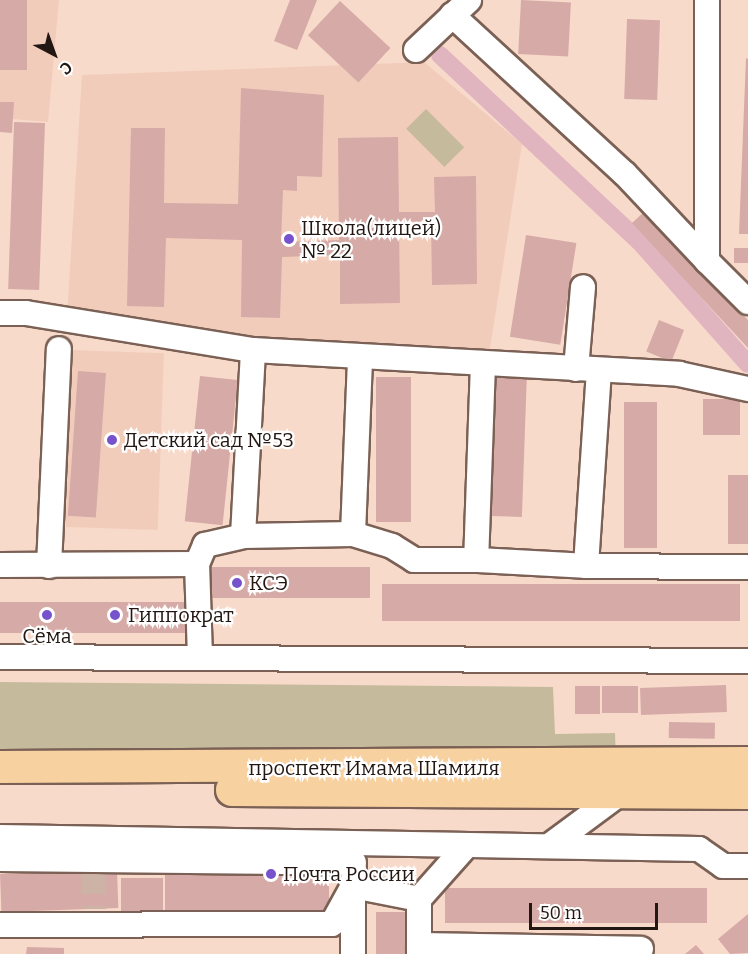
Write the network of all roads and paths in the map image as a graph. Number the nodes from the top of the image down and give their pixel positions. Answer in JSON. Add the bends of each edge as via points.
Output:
{"nodes":[{"id":1,"x":707,"y":0,"type":"edge"},
{"id":2,"x":460,"y":7,"type":"edge"},
{"id":3,"x":416,"y":50,"type":"dead end"},
{"id":4,"x":707,"y":261,"type":"junction"},
{"id":5,"x":583,"y":287,"type":"dead end"},
{"id":6,"x":748,"y":303,"type":"edge"},
{"id":7,"x":0,"y":313,"type":"edge"},
{"id":8,"x":59,"y":349,"type":"dead end"},
{"id":9,"x":253,"y":350,"type":"junction"},
{"id":10,"x":360,"y":357,"type":"junction"},
{"id":11,"x":483,"y":363,"type":"junction"},
{"id":12,"x":587,"y":369,"type":"junction"},
{"id":13,"x":748,"y":389,"type":"edge"},
{"id":14,"x":353,"y":534,"type":"junction"},
{"id":15,"x":243,"y":536,"type":"junction"},
{"id":16,"x":476,"y":560,"type":"junction"},
{"id":17,"x":197,"y":564,"type":"junction"},
{"id":18,"x":0,"y":565,"type":"edge"},
{"id":19,"x":48,"y":566,"type":"junction"},
{"id":20,"x":586,"y":566,"type":"junction"},
{"id":21,"x":748,"y":567,"type":"edge"},
{"id":22,"x":0,"y":657,"type":"edge"},
{"id":23,"x":200,"y":658,"type":"junction"},
{"id":24,"x":748,"y":661,"type":"edge"},
{"id":25,"x":748,"y":763,"type":"edge"},
{"id":26,"x":0,"y":767,"type":"edge"},
{"id":27,"x":622,"y":779,"type":"junction"},
{"id":28,"x":0,"y":789,"type":"edge"},
{"id":29,"x":748,"y":793,"type":"edge"},
{"id":30,"x":0,"y":837,"type":"edge"},
{"id":31,"x":467,"y":845,"type":"junction"},
{"id":32,"x":549,"y":846,"type":"junction"},
{"id":33,"x":0,"y":860,"type":"edge"},
{"id":34,"x":354,"y":864,"type":"junction"},
{"id":35,"x":748,"y":866,"type":"edge"},
{"id":36,"x":419,"y":899,"type":"junction"},
{"id":37,"x":0,"y":925,"type":"edge"},
{"id":38,"x":641,"y":949,"type":"dead end"},
{"id":39,"x":419,"y":950,"type":"edge"},
{"id":40,"x":353,"y":954,"type":"edge"}],
"edges":[{"from":1,"to":4,"type":"street"},
{"from":2,"to":3,"type":"street"},
{"from":2,"to":4,"type":"street"},
{"from":4,"to":6,"type":"street"},
{"from":5,"to":12,"type":"street"},
{"from":7,"to":9,"type":"street","via":[[26,313]]},
{"from":8,"to":19,"type":"street"},
{"from":9,"to":10,"type":"street"},
{"from":9,"to":15,"type":"street"},
{"from":10,"to":11,"type":"street"},
{"from":10,"to":14,"type":"street"},
{"from":11,"to":12,"type":"street"},
{"from":11,"to":16,"type":"street"},
{"from":12,"to":13,"type":"street","via":[[679,374]]},
{"from":12,"to":20,"type":"street"},
{"from":14,"to":15,"type":"street"},
{"from":14,"to":16,"type":"street","via":[[392,546],[414,560]]},
{"from":15,"to":17,"type":"street","via":[[205,545]]},
{"from":16,"to":20,"type":"street"},
{"from":17,"to":19,"type":"street"},
{"from":17,"to":23,"type":"street"},
{"from":18,"to":19,"type":"street"},
{"from":20,"to":21,"type":"street"},
{"from":22,"to":23,"type":"street"},
{"from":23,"to":24,"type":"street"},
{"from":25,"to":27,"type":"main road","name":"проспект Имама Шамиля"},
{"from":26,"to":27,"type":"main road","name":"проспект Имама Шамиля"},
{"from":27,"to":28,"type":"main road","name":"проспект Имама Шамиля"},
{"from":27,"to":29,"type":"main road","name":"проспект Имама Шамиля"},
{"from":27,"to":32,"type":"street"},
{"from":30,"to":34,"type":"street"},
{"from":31,"to":32,"type":"street"},
{"from":31,"to":34,"type":"street"},
{"from":31,"to":36,"type":"street"},
{"from":32,"to":35,"type":"street","via":[[699,849],[723,866]]},
{"from":33,"to":34,"type":"street","via":[[94,865]]},
{"from":34,"to":36,"type":"street"},
{"from":34,"to":37,"type":"street","via":[[332,924],[95,916]]},
{"from":34,"to":40,"type":"street"},
{"from":36,"to":39,"type":"street"},
{"from":38,"to":39,"type":"street"}]}
